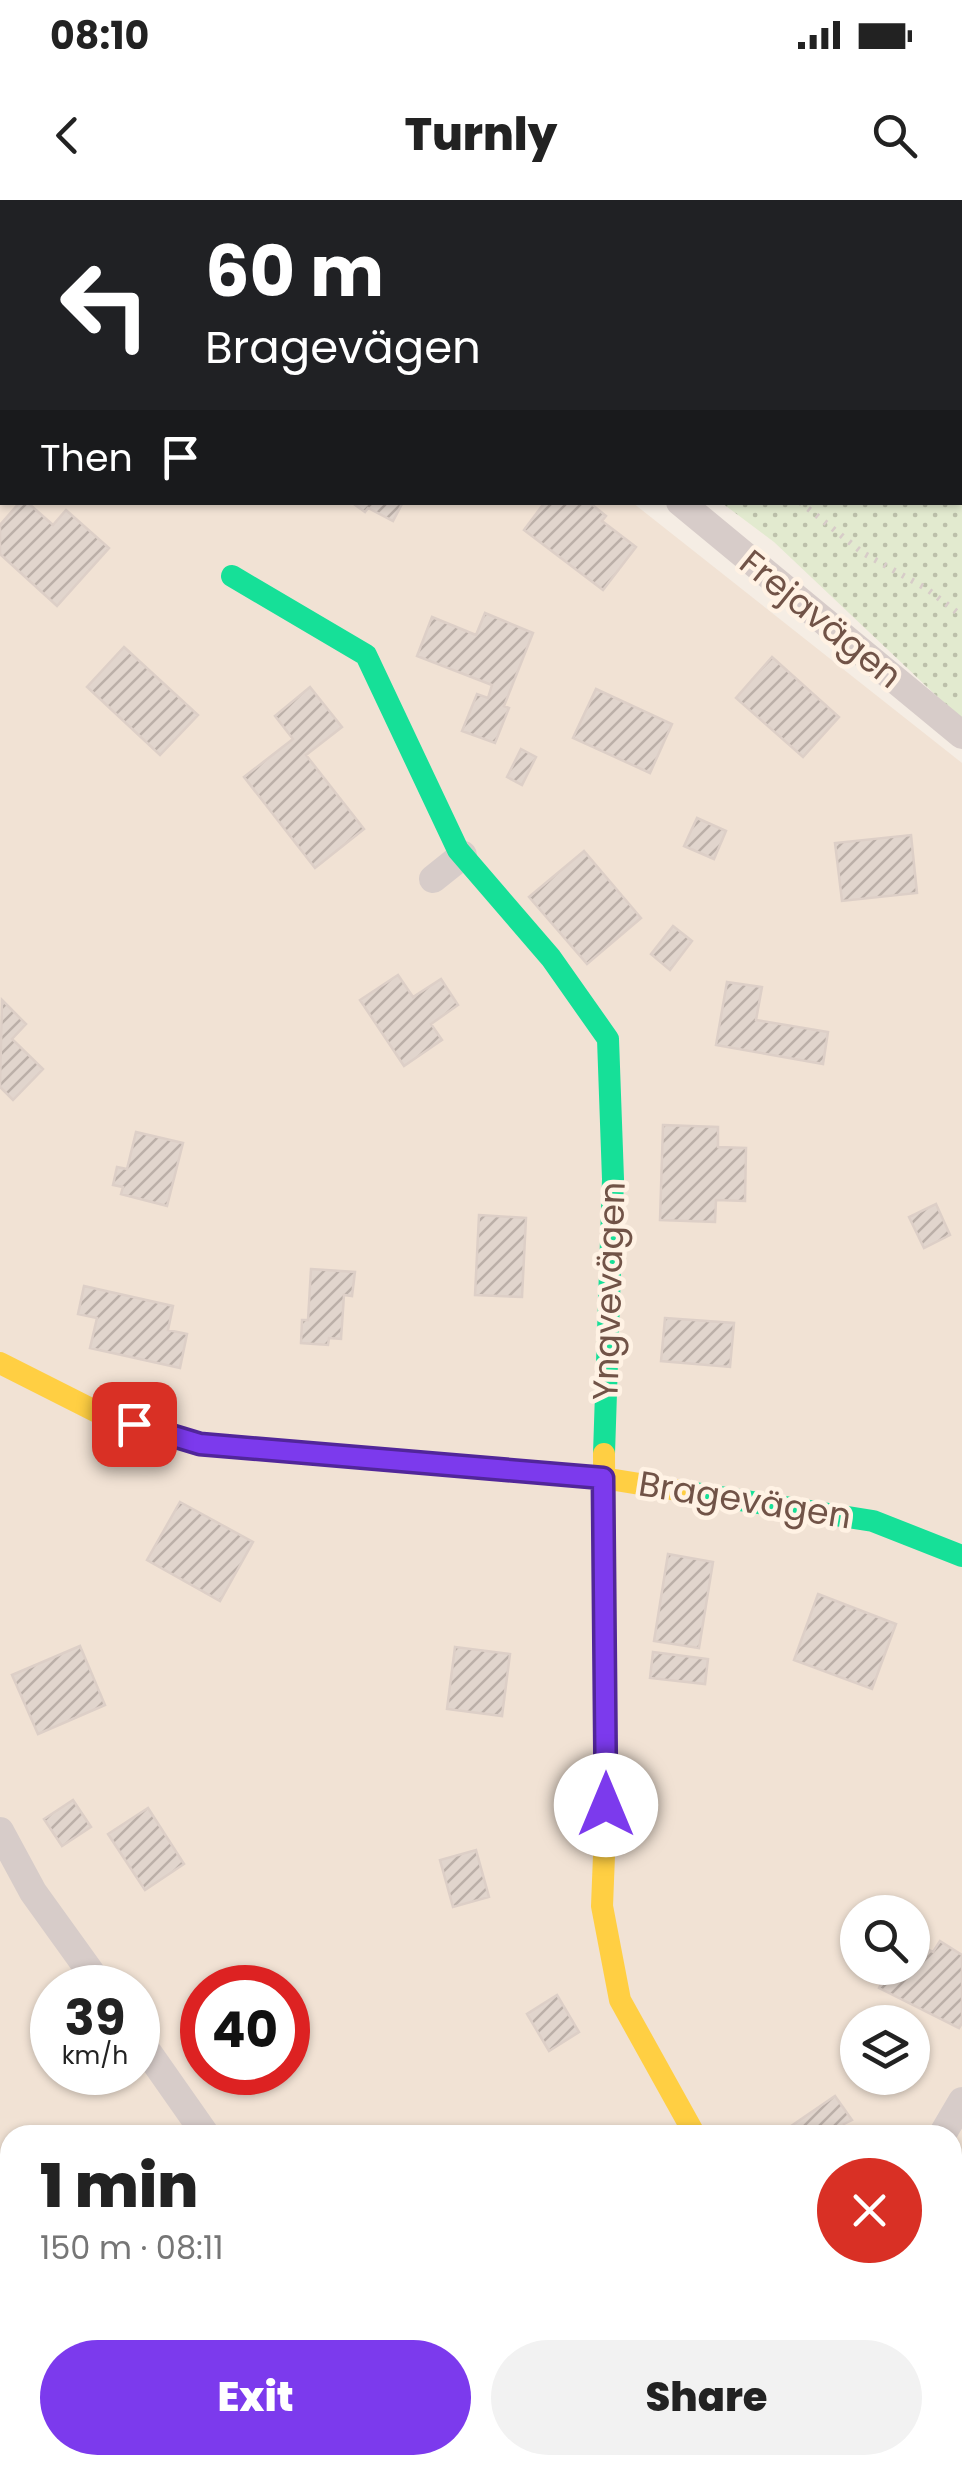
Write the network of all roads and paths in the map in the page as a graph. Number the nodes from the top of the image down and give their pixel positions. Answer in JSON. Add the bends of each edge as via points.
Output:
{"nodes":[{"id":1,"x":684,"y":505,"type":"edge"},
{"id":2,"x":804,"y":505,"type":"edge"},
{"id":3,"x":232,"y":576,"type":"dead end"},
{"id":4,"x":962,"y":616,"type":"edge"},
{"id":5,"x":962,"y":735,"type":"edge"},
{"id":6,"x":462,"y":855,"type":"junction"},
{"id":7,"x":433,"y":879,"type":"dead end"},
{"id":8,"x":0,"y":1363,"type":"edge"},
{"id":9,"x":603,"y":1478,"type":"junction"},
{"id":10,"x":962,"y":1556,"type":"edge"},
{"id":11,"x":0,"y":1831,"type":"edge"},
{"id":12,"x":85,"y":1965,"type":"edge"},
{"id":13,"x":160,"y":2069,"type":"edge"},
{"id":14,"x":962,"y":2102,"type":"edge"},
{"id":15,"x":199,"y":2125,"type":"edge"},
{"id":16,"x":689,"y":2125,"type":"edge"},
{"id":17,"x":948,"y":2125,"type":"edge"}],
"edges":[{"from":1,"to":5,"type":"street","name":"Frejavägen"},
{"from":2,"to":4,"type":"path","via":[[863,553]]},
{"from":3,"to":6,"type":"street","name":"Yngvevägen","via":[[366,654]]},
{"from":6,"to":7,"type":"street"},
{"from":6,"to":9,"type":"street","name":"Yngvevägen","via":[[608,1039],[613,1180]]},
{"from":8,"to":9,"type":"street","name":"Bragevägen","via":[[101,1414],[200,1444]]},
{"from":9,"to":10,"type":"street","name":"Bragevägen","via":[[873,1520]]},
{"from":9,"to":16,"type":"street","name":"Yngvevägen","via":[[602,1906],[620,2000]]},
{"from":11,"to":12,"type":"street"},
{"from":13,"to":15,"type":"street"},
{"from":14,"to":17,"type":"street"}]}
